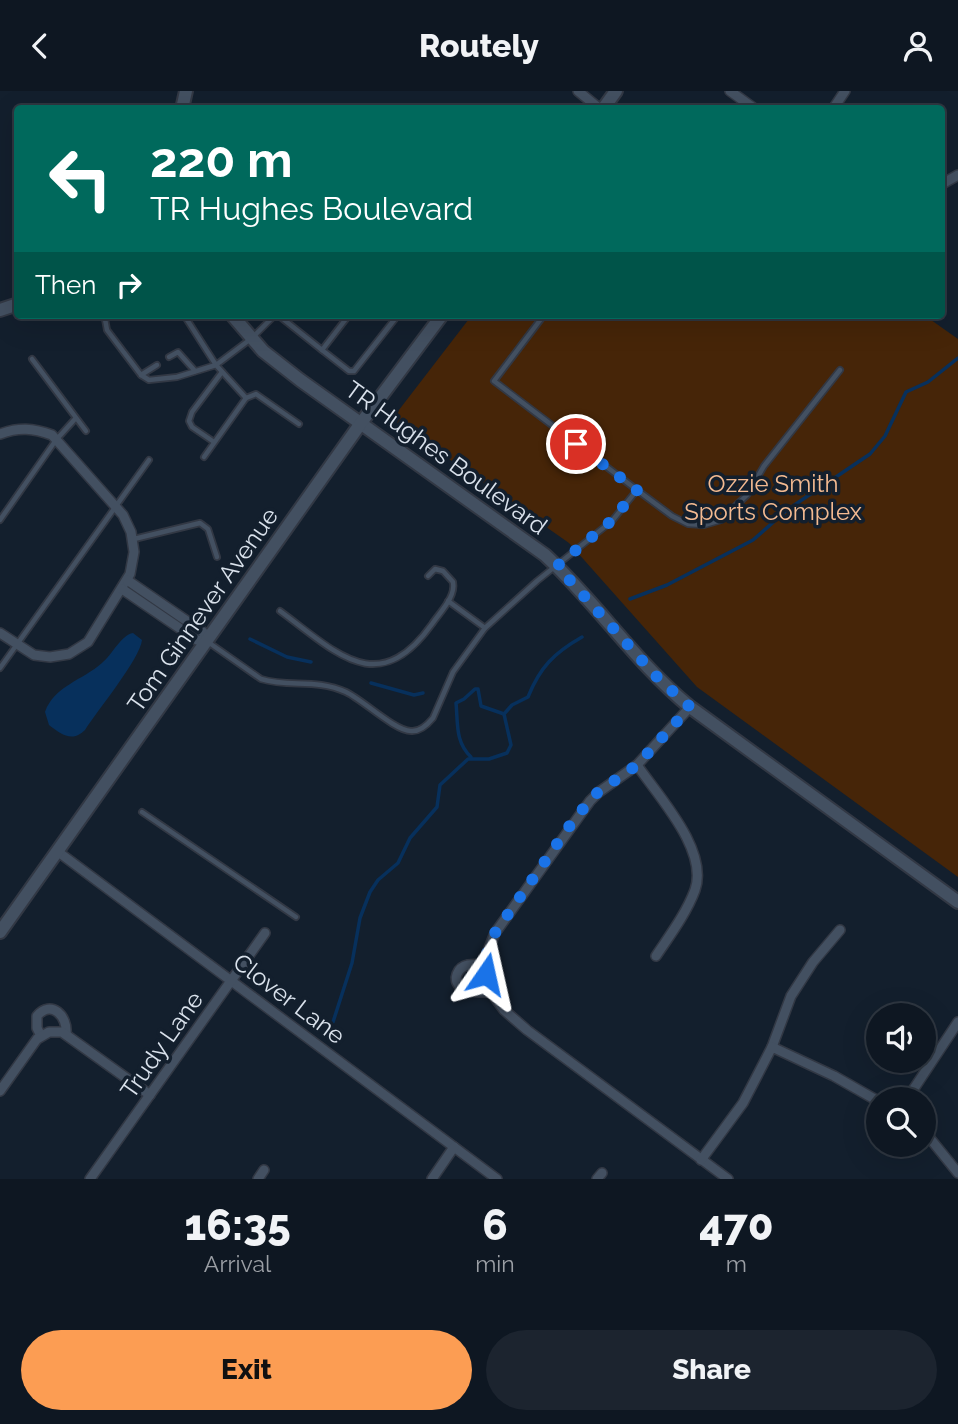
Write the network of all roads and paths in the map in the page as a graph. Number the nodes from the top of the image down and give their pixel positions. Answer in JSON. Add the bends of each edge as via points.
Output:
{"nodes":[{"id":1,"x":578,"y":91,"type":"edge"},
{"id":2,"x":616,"y":91,"type":"edge"},
{"id":3,"x":730,"y":91,"type":"edge"},
{"id":4,"x":597,"y":105,"type":"edge"},
{"id":5,"x":605,"y":105,"type":"edge"},
{"id":6,"x":749,"y":105,"type":"edge"},
{"id":7,"x":104,"y":319,"type":"edge"},
{"id":8,"x":187,"y":319,"type":"edge"},
{"id":9,"x":235,"y":319,"type":"edge"},
{"id":10,"x":273,"y":319,"type":"edge"},
{"id":11,"x":282,"y":319,"type":"edge"},
{"id":12,"x":346,"y":319,"type":"edge"},
{"id":13,"x":395,"y":319,"type":"edge"},
{"id":14,"x":439,"y":319,"type":"edge"},
{"id":15,"x":541,"y":319,"type":"edge"},
{"id":16,"x":252,"y":338,"type":"junction"},
{"id":17,"x":322,"y":350,"type":"junction"},
{"id":18,"x":169,"y":357,"type":"dead end"},
{"id":19,"x":32,"y":359,"type":"dead end"},
{"id":20,"x":157,"y":365,"type":"dead end"},
{"id":21,"x":216,"y":365,"type":"junction"},
{"id":22,"x":840,"y":370,"type":"dead end"},
{"id":23,"x":195,"y":372,"type":"junction"},
{"id":24,"x":222,"y":372,"type":"junction"},
{"id":25,"x":141,"y":375,"type":"junction"},
{"id":26,"x":246,"y":398,"type":"junction"},
{"id":27,"x":75,"y":419,"type":"junction"},
{"id":28,"x":361,"y":423,"type":"junction"},
{"id":29,"x":299,"y":424,"type":"dead end"},
{"id":30,"x":86,"y":431,"type":"dead end"},
{"id":31,"x":0,"y":434,"type":"edge"},
{"id":32,"x":56,"y":440,"type":"junction"},
{"id":33,"x":214,"y":442,"type":"junction"},
{"id":34,"x":204,"y":457,"type":"dead end"},
{"id":35,"x":149,"y":460,"type":"dead end"},
{"id":36,"x":637,"y":490,"type":"junction"},
{"id":37,"x":115,"y":506,"type":"junction"},
{"id":38,"x":0,"y":520,"type":"edge"},
{"id":39,"x":132,"y":540,"type":"junction"},
{"id":40,"x":217,"y":557,"type":"dead end"},
{"id":41,"x":557,"y":566,"type":"junction"},
{"id":42,"x":428,"y":576,"type":"dead end"},
{"id":43,"x":125,"y":585,"type":"junction"},
{"id":44,"x":448,"y":601,"type":"junction"},
{"id":45,"x":280,"y":611,"type":"dead end"},
{"id":46,"x":485,"y":628,"type":"junction"},
{"id":47,"x":0,"y":633,"type":"edge"},
{"id":48,"x":207,"y":641,"type":"junction"},
{"id":49,"x":16,"y":645,"type":"junction"},
{"id":50,"x":0,"y":668,"type":"edge"},
{"id":51,"x":690,"y":707,"type":"junction"},
{"id":52,"x":637,"y":765,"type":"junction"},
{"id":53,"x":142,"y":811,"type":"dead end"},
{"id":54,"x":57,"y":851,"type":"junction"},
{"id":55,"x":958,"y":902,"type":"edge"},
{"id":56,"x":296,"y":917,"type":"dead end"},
{"id":57,"x":840,"y":930,"type":"dead end"},
{"id":58,"x":0,"y":932,"type":"edge"},
{"id":59,"x":265,"y":933,"type":"dead end"},
{"id":60,"x":656,"y":956,"type":"dead end"},
{"id":61,"x":486,"y":965,"type":"junction"},
{"id":62,"x":231,"y":980,"type":"junction"},
{"id":63,"x":491,"y":992,"type":"junction"},
{"id":64,"x":958,"y":1022,"type":"edge"},
{"id":65,"x":45,"y":1034,"type":"junction"},
{"id":66,"x":66,"y":1034,"type":"junction"},
{"id":67,"x":772,"y":1047,"type":"junction"},
{"id":68,"x":915,"y":1087,"type":"edge"},
{"id":69,"x":0,"y":1091,"type":"edge"},
{"id":70,"x":866,"y":1094,"type":"edge"},
{"id":71,"x":150,"y":1095,"type":"junction"},
{"id":72,"x":936,"y":1146,"type":"edge"},
{"id":73,"x":454,"y":1147,"type":"junction"},
{"id":74,"x":701,"y":1160,"type":"junction"},
{"id":75,"x":264,"y":1170,"type":"dead end"},
{"id":76,"x":958,"y":1173,"type":"edge"},
{"id":77,"x":90,"y":1179,"type":"edge"},
{"id":78,"x":258,"y":1179,"type":"edge"},
{"id":79,"x":432,"y":1179,"type":"edge"},
{"id":80,"x":497,"y":1179,"type":"edge"},
{"id":81,"x":728,"y":1179,"type":"edge"}],
"edges":[{"from":1,"to":4,"type":"street"},
{"from":2,"to":5,"type":"main road"},
{"from":3,"to":6,"type":"street"},
{"from":7,"to":25,"type":"lane"},
{"from":8,"to":21,"type":"lane"},
{"from":9,"to":16,"type":"main road","name":"TR Hughes Boulevard"},
{"from":10,"to":16,"type":"lane"},
{"from":11,"to":17,"type":"lane"},
{"from":12,"to":17,"type":"lane"},
{"from":13,"to":17,"type":"lane","via":[[354,371]]},
{"from":14,"to":28,"type":"main road","name":"Tom Ginnever Avenue"},
{"from":15,"to":36,"type":"lane","via":[[494,381]]},
{"from":16,"to":21,"type":"lane"},
{"from":16,"to":28,"type":"main road","name":"TR Hughes Boulevard","via":[[290,373]]},
{"from":18,"to":23,"type":"lane","via":[[178,352]]},
{"from":19,"to":27,"type":"lane"},
{"from":20,"to":25,"type":"lane"},
{"from":21,"to":23,"type":"lane"},
{"from":21,"to":24,"type":"lane"},
{"from":22,"to":36,"type":"lane","via":[[764,465],[747,495],[721,520],[688,524]]},
{"from":23,"to":25,"type":"lane","via":[[160,380]]},
{"from":24,"to":26,"type":"lane"},
{"from":24,"to":33,"type":"lane","via":[[188,422]]},
{"from":26,"to":29,"type":"lane","via":[[256,394]]},
{"from":26,"to":33,"type":"lane"},
{"from":27,"to":30,"type":"lane"},
{"from":27,"to":32,"type":"lane"},
{"from":28,"to":41,"type":"main road","name":"TR Hughes Boulevard"},
{"from":28,"to":48,"type":"main road","name":"Tom Ginnever Avenue"},
{"from":31,"to":32,"type":"street","via":[[16,428],[36,429]]},
{"from":32,"to":37,"type":"street"},
{"from":32,"to":38,"type":"lane"},
{"from":33,"to":34,"type":"lane"},
{"from":35,"to":37,"type":"lane"},
{"from":36,"to":41,"type":"lane","via":[[611,521]]},
{"from":37,"to":39,"type":"street"},
{"from":37,"to":49,"type":"lane"},
{"from":39,"to":40,"type":"lane","via":[[200,523],[208,529]]},
{"from":39,"to":43,"type":"street","via":[[134,552]]},
{"from":41,"to":46,"type":"lane"},
{"from":41,"to":51,"type":"main road","name":"TR Hughes Boulevard"},
{"from":42,"to":44,"type":"lane","via":[[435,569],[449,576],[454,593]]},
{"from":43,"to":48,"type":"street","via":[[197,640]]},
{"from":43,"to":49,"type":"street","via":[[88,642],[69,654],[34,655]]},
{"from":44,"to":45,"type":"lane","via":[[405,655],[371,664],[350,661]]},
{"from":44,"to":46,"type":"lane"},
{"from":46,"to":48,"type":"lane","via":[[453,672],[433,718],[412,732],[332,687],[261,679]]},
{"from":47,"to":49,"type":"street"},
{"from":48,"to":54,"type":"main road","name":"Tom Ginnever Avenue"},
{"from":49,"to":50,"type":"lane"},
{"from":51,"to":52,"type":"street"},
{"from":51,"to":55,"type":"main road","name":"TR Hughes Boulevard"},
{"from":52,"to":60,"type":"street","via":[[683,832],[697,864],[696,887]]},
{"from":52,"to":61,"type":"street","via":[[598,792],[575,818],[495,933]]},
{"from":53,"to":56,"type":"lane"},
{"from":54,"to":58,"type":"main road","name":"Tom Ginnever Avenue"},
{"from":54,"to":62,"type":"street","name":"Clover Lane"},
{"from":57,"to":67,"type":"street","via":[[791,996]]},
{"from":59,"to":62,"type":"street","name":"Trudy Lane"},
{"from":61,"to":63,"type":"street"},
{"from":61,"to":63,"type":"street","via":[[466,965],[456,977],[461,987]]},
{"from":62,"to":71,"type":"street","name":"Trudy Lane"},
{"from":62,"to":73,"type":"street","name":"Clover Lane"},
{"from":63,"to":74,"type":"street","via":[[527,1030]]},
{"from":64,"to":68,"type":"street"},
{"from":65,"to":66,"type":"street"},
{"from":65,"to":66,"type":"street","via":[[37,1027],[37,1016],[49,1008],[63,1017]]},
{"from":65,"to":69,"type":"street"},
{"from":66,"to":71,"type":"street"},
{"from":67,"to":70,"type":"street"},
{"from":67,"to":74,"type":"street","via":[[743,1103]]},
{"from":71,"to":77,"type":"street","name":"Trudy Lane"},
{"from":72,"to":76,"type":"street"},
{"from":73,"to":79,"type":"street"},
{"from":73,"to":80,"type":"street","name":"Clover Lane"},
{"from":74,"to":81,"type":"street"},
{"from":75,"to":78,"type":"street"}]}
